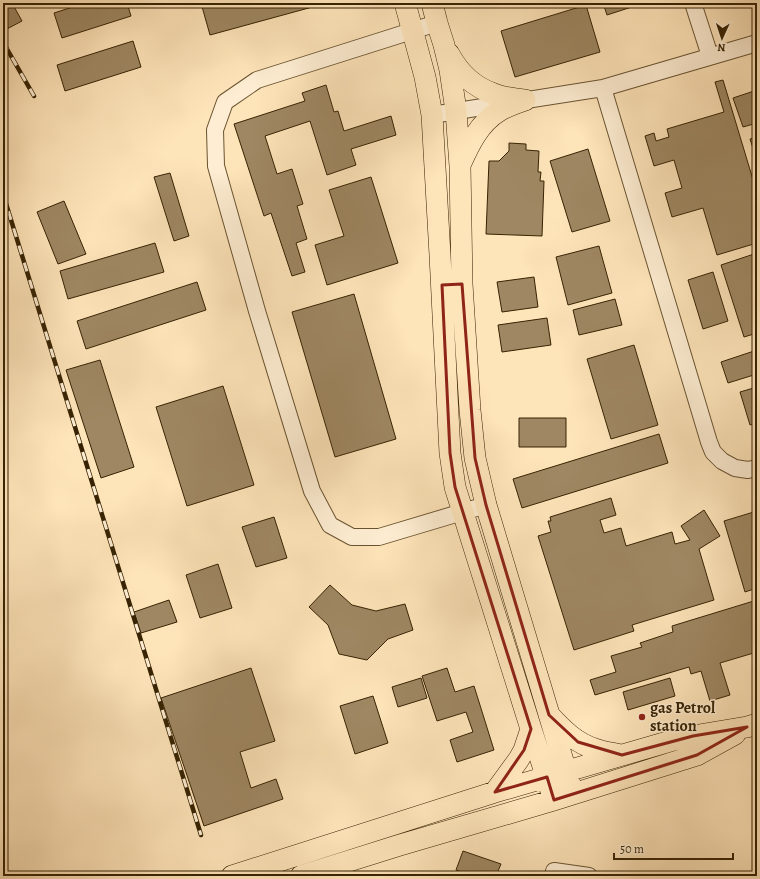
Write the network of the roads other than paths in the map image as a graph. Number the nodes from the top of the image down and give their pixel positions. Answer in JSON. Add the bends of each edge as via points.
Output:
{"nodes":[{"id":1,"x":405,"y":3,"type":"edge"},
{"id":2,"x":432,"y":3,"type":"edge"},
{"id":3,"x":693,"y":3,"type":"edge"},
{"id":4,"x":437,"y":24,"type":"junction"},
{"id":5,"x":413,"y":32,"type":"junction"},
{"id":6,"x":757,"y":43,"type":"edge"},
{"id":7,"x":444,"y":45,"type":"junction"},
{"id":8,"x":710,"y":56,"type":"junction"},
{"id":9,"x":603,"y":88,"type":"junction"},
{"id":10,"x":525,"y":100,"type":"junction"},
{"id":11,"x":456,"y":110,"type":"junction"},
{"id":12,"x":432,"y":115,"type":"junction"},
{"id":13,"x":460,"y":166,"type":"junction"},
{"id":14,"x":462,"y":284,"type":"junction"},
{"id":15,"x":442,"y":285,"type":"junction"},
{"id":16,"x":470,"y":410,"type":"junction"},
{"id":17,"x":447,"y":411,"type":"junction"},
{"id":18,"x":757,"y":468,"type":"edge"},
{"id":19,"x":486,"y":505,"type":"junction"},
{"id":20,"x":463,"y":511,"type":"junction"},
{"id":21,"x":500,"y":550,"type":"junction"},
{"id":22,"x":477,"y":556,"type":"junction"},
{"id":23,"x":549,"y":715,"type":"junction"},
{"id":24,"x":752,"y":726,"type":"edge"},
{"id":25,"x":531,"y":729,"type":"junction"},
{"id":26,"x":622,"y":755,"type":"junction"},
{"id":27,"x":556,"y":775,"type":"junction"},
{"id":28,"x":495,"y":792,"type":"junction"},
{"id":29,"x":564,"y":797,"type":"junction"},
{"id":30,"x":554,"y":871,"type":"dead end"},
{"id":31,"x":232,"y":876,"type":"edge"},
{"id":32,"x":301,"y":876,"type":"edge"},
{"id":33,"x":589,"y":876,"type":"edge"}],
"edges":[{"from":1,"to":5,"type":"main road"},
{"from":2,"to":4,"type":"main road"},
{"from":3,"to":8,"type":"street"},
{"from":4,"to":5,"type":"street"},
{"from":4,"to":7,"type":"main road"},
{"from":5,"to":12,"type":"main road"},
{"from":5,"to":20,"type":"street","via":[[256,80],[225,102],[215,130],[216,166],[257,312],[312,491],[330,525],[352,537],[379,537]]},
{"from":6,"to":8,"type":"street"},
{"from":7,"to":10,"type":"main road","via":[[464,76],[479,88],[495,95]]},
{"from":7,"to":11,"type":"main road"},
{"from":8,"to":9,"type":"street"},
{"from":9,"to":10,"type":"street"},
{"from":9,"to":18,"type":"street","via":[[713,452],[735,468]]},
{"from":10,"to":11,"type":"street"},
{"from":10,"to":13,"type":"main road","via":[[497,112],[485,122]]},
{"from":11,"to":12,"type":"street"},
{"from":11,"to":13,"type":"main road"},
{"from":12,"to":15,"type":"main road"},
{"from":13,"to":14,"type":"main road"},
{"from":14,"to":15,"type":"main road"},
{"from":14,"to":16,"type":"main road"},
{"from":15,"to":17,"type":"main road"},
{"from":16,"to":17,"type":"main road"},
{"from":16,"to":19,"type":"main road","via":[[476,458]]},
{"from":17,"to":20,"type":"main road","via":[[455,488]]},
{"from":19,"to":20,"type":"street"},
{"from":19,"to":21,"type":"main road"},
{"from":20,"to":22,"type":"main road"},
{"from":21,"to":22,"type":"main road"},
{"from":21,"to":23,"type":"main road"},
{"from":22,"to":25,"type":"main road"},
{"from":23,"to":26,"type":"main road","via":[[578,742]]},
{"from":23,"to":27,"type":"main road"},
{"from":24,"to":26,"type":"main road","via":[[693,736]]},
{"from":24,"to":29,"type":"main road","via":[[697,755]]},
{"from":25,"to":27,"type":"main road"},
{"from":25,"to":28,"type":"main road","via":[[519,759]]},
{"from":26,"to":27,"type":"main road"},
{"from":27,"to":28,"type":"main road"},
{"from":27,"to":29,"type":"main road"},
{"from":28,"to":31,"type":"main road"},
{"from":29,"to":32,"type":"main road"},
{"from":30,"to":33,"type":"street"}]}
